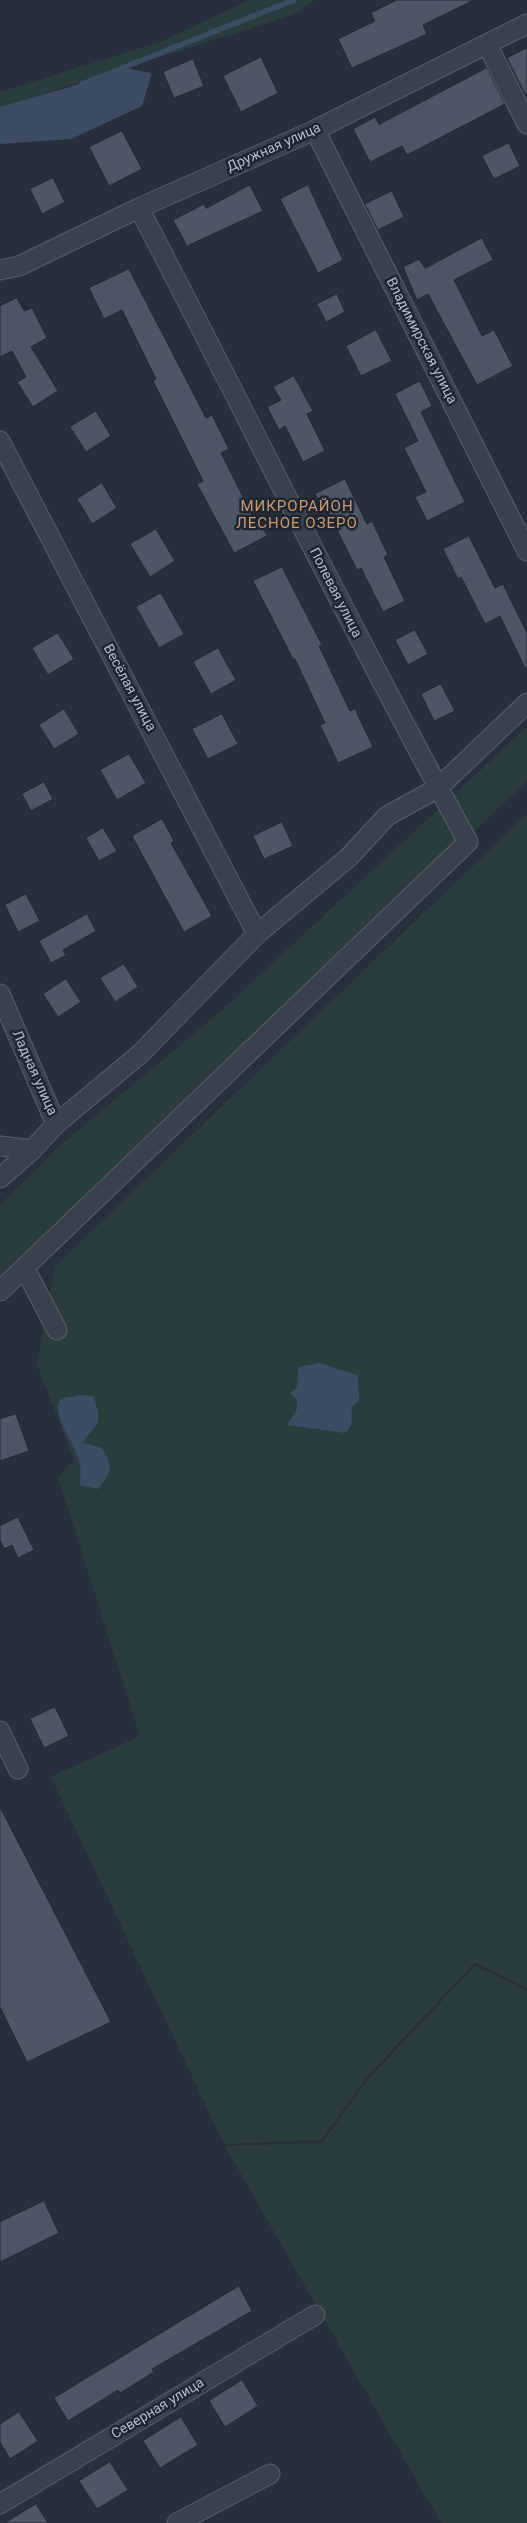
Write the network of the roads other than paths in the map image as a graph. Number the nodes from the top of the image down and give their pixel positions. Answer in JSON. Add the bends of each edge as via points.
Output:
{"nodes":[{"id":1,"x":527,"y":24,"type":"edge"},
{"id":2,"x":487,"y":44,"type":"junction"},
{"id":3,"x":527,"y":124,"type":"edge"},
{"id":4,"x":315,"y":130,"type":"junction"},
{"id":5,"x":139,"y":208,"type":"junction"},
{"id":6,"x":0,"y":270,"type":"edge"},
{"id":7,"x":0,"y":441,"type":"edge"},
{"id":8,"x":527,"y":551,"type":"edge"},
{"id":9,"x":527,"y":703,"type":"edge"},
{"id":10,"x":438,"y":788,"type":"junction"},
{"id":11,"x":257,"y":934,"type":"junction"},
{"id":12,"x":0,"y":994,"type":"edge"},
{"id":13,"x":56,"y":1124,"type":"junction"},
{"id":14,"x":0,"y":1146,"type":"edge"},
{"id":15,"x":32,"y":1150,"type":"junction"},
{"id":16,"x":0,"y":1178,"type":"edge"},
{"id":17,"x":25,"y":1269,"type":"junction"},
{"id":18,"x":0,"y":1291,"type":"edge"},
{"id":19,"x":57,"y":1330,"type":"dead end"},
{"id":20,"x":0,"y":1732,"type":"edge"},
{"id":21,"x":18,"y":1769,"type":"dead end"},
{"id":22,"x":316,"y":2315,"type":"dead end"},
{"id":23,"x":270,"y":2474,"type":"dead end"},
{"id":24,"x":0,"y":2504,"type":"edge"},
{"id":25,"x":177,"y":2523,"type":"edge"}],
"edges":[{"from":1,"to":2,"type":"street","name":"Дружная улица"},
{"from":2,"to":3,"type":"street"},
{"from":2,"to":4,"type":"street","name":"Дружная улица"},
{"from":4,"to":5,"type":"street","name":"Дружная улица"},
{"from":4,"to":8,"type":"street","name":"Владимирская улица"},
{"from":5,"to":6,"type":"street","name":"Дружная улица","via":[[19,266]]},
{"from":5,"to":10,"type":"street","name":"Полевая улица"},
{"from":7,"to":11,"type":"street","name":"Весёлая улица"},
{"from":9,"to":10,"type":"street"},
{"from":10,"to":11,"type":"street","via":[[387,816],[349,857]]},
{"from":10,"to":17,"type":"street","name":"Полевая улица","via":[[468,842]]},
{"from":11,"to":13,"type":"street","via":[[140,1054]]},
{"from":12,"to":13,"type":"street","name":"Ладная улица"},
{"from":13,"to":15,"type":"street"},
{"from":14,"to":15,"type":"street"},
{"from":15,"to":16,"type":"street"},
{"from":17,"to":18,"type":"street"},
{"from":17,"to":19,"type":"street"},
{"from":20,"to":21,"type":"street"},
{"from":22,"to":24,"type":"street","name":"Северная улица"},
{"from":23,"to":25,"type":"street"}]}
